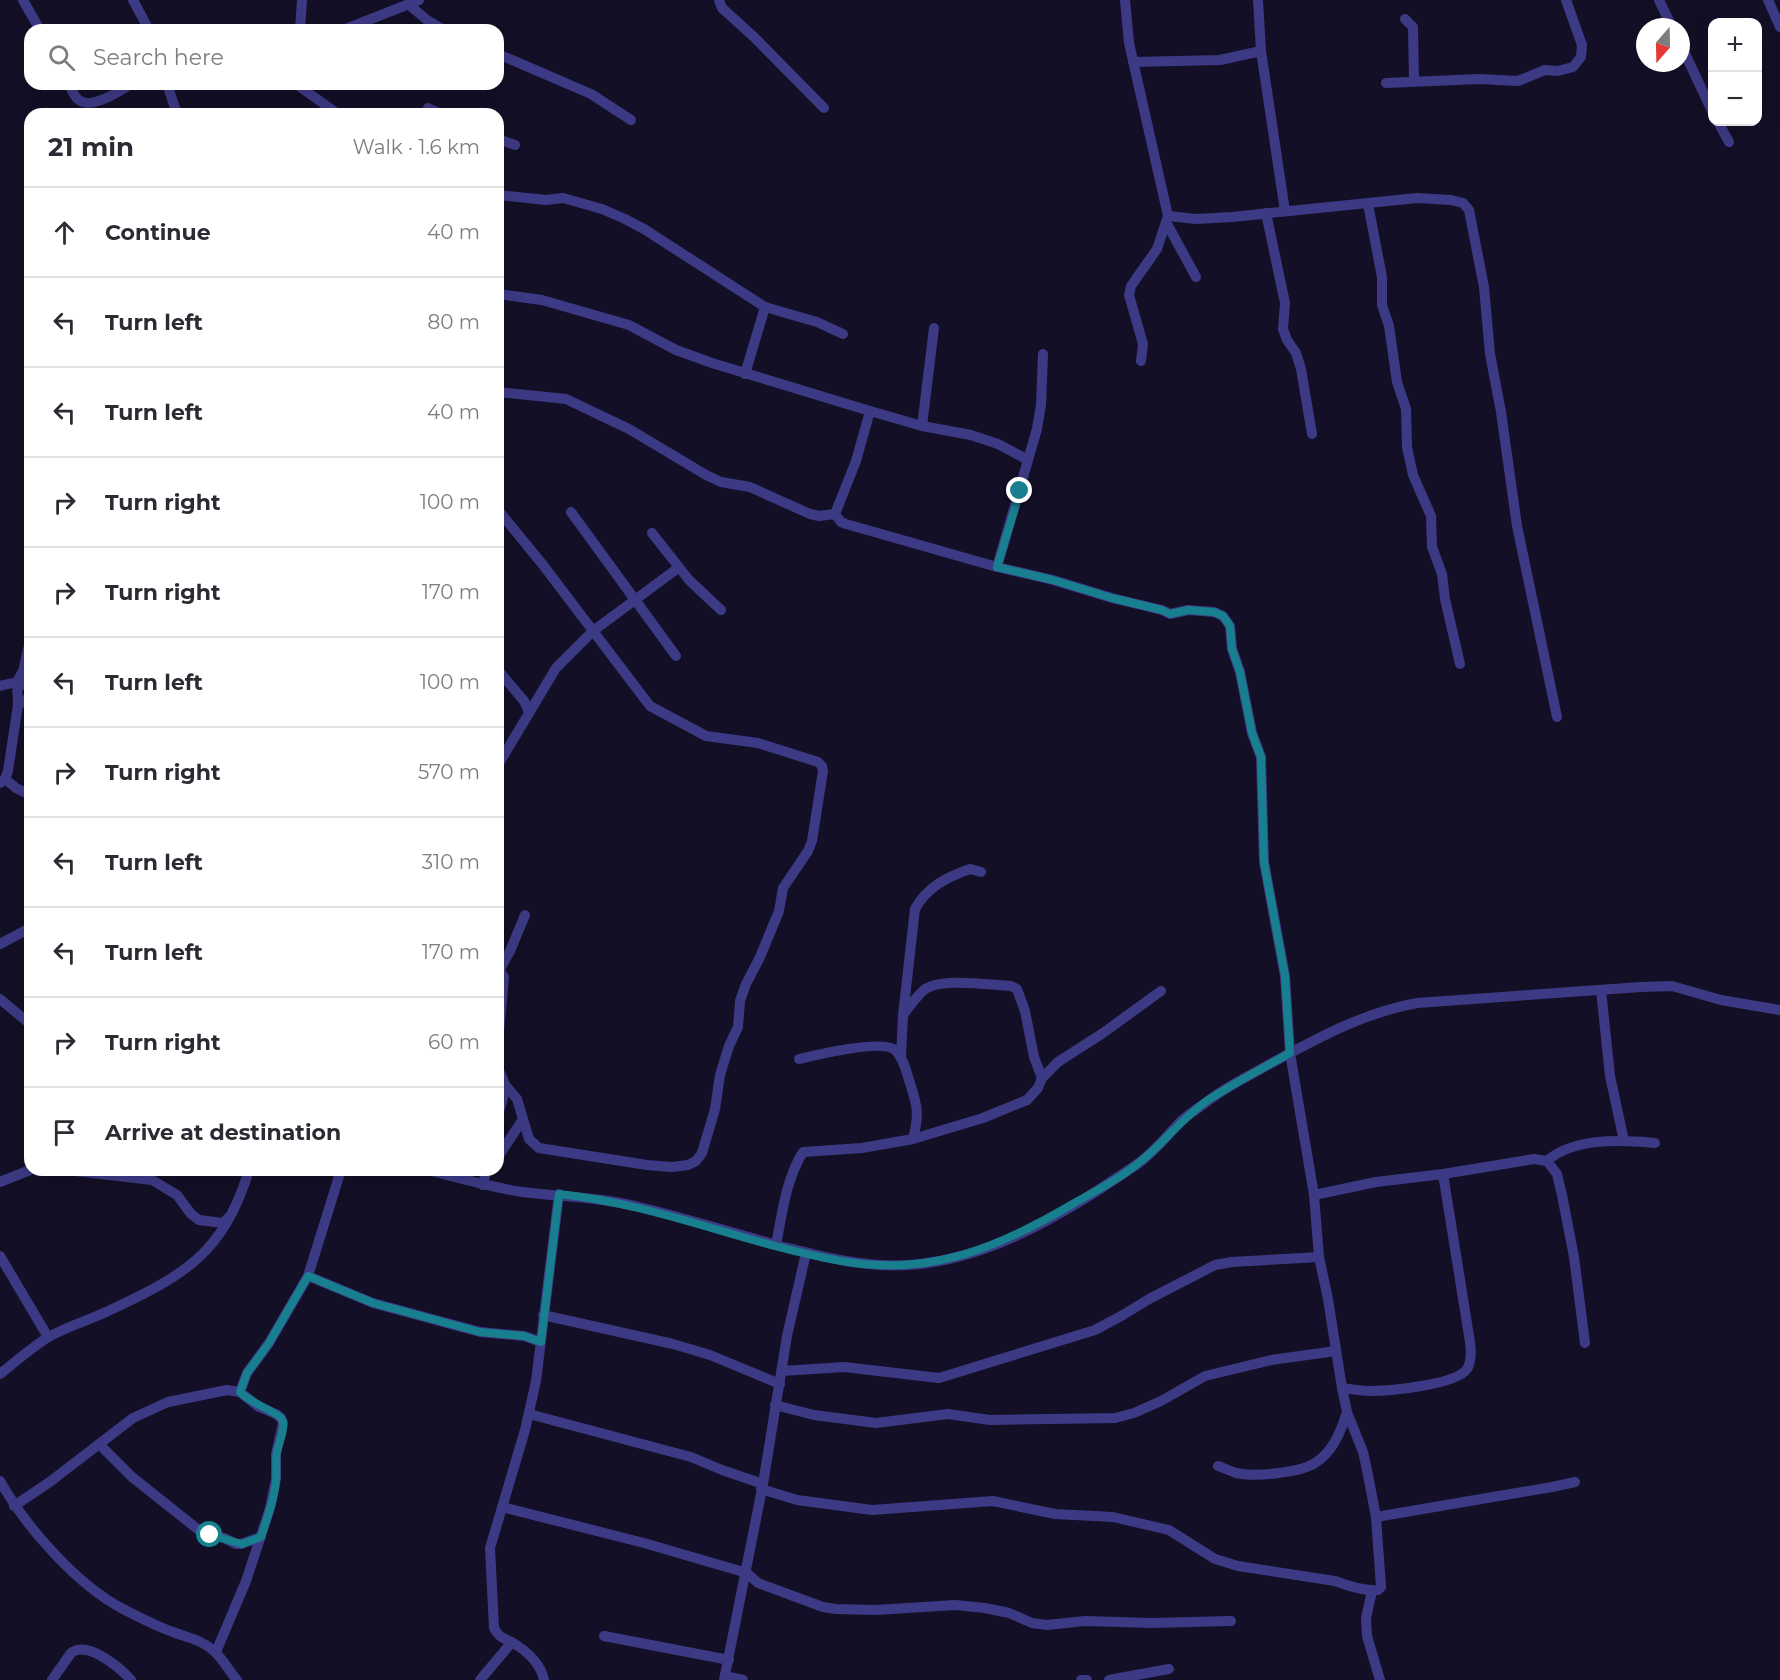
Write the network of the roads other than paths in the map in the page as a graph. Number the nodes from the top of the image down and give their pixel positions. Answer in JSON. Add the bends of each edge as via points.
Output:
{"nodes":[{"id":1,"x":23,"y":0,"type":"edge"},
{"id":2,"x":133,"y":0,"type":"edge"},
{"id":3,"x":302,"y":0,"type":"edge"},
{"id":4,"x":719,"y":0,"type":"edge"},
{"id":5,"x":1125,"y":0,"type":"edge"},
{"id":6,"x":1258,"y":0,"type":"edge"},
{"id":7,"x":1566,"y":0,"type":"edge"},
{"id":8,"x":1659,"y":0,"type":"edge"},
{"id":9,"x":1768,"y":0,"type":"edge"},
{"id":10,"x":413,"y":2,"type":"edge"},
{"id":11,"x":1668,"y":18,"type":"edge"},
{"id":12,"x":1405,"y":19,"type":"dead end"},
{"id":13,"x":37,"y":24,"type":"edge"},
{"id":14,"x":146,"y":24,"type":"edge"},
{"id":15,"x":300,"y":24,"type":"edge"},
{"id":16,"x":358,"y":24,"type":"edge"},
{"id":17,"x":434,"y":24,"type":"edge"},
{"id":18,"x":1780,"y":27,"type":"edge"},
{"id":19,"x":1261,"y":51,"type":"junction"},
{"id":20,"x":504,"y":57,"type":"edge"},
{"id":21,"x":1133,"y":62,"type":"junction"},
{"id":22,"x":1690,"y":64,"type":"edge"},
{"id":23,"x":1414,"y":81,"type":"junction"},
{"id":24,"x":1386,"y":82,"type":"dead end"},
{"id":25,"x":72,"y":90,"type":"edge"},
{"id":26,"x":119,"y":90,"type":"edge"},
{"id":27,"x":169,"y":90,"type":"edge"},
{"id":28,"x":304,"y":90,"type":"edge"},
{"id":29,"x":1708,"y":101,"type":"edge"},
{"id":30,"x":175,"y":108,"type":"edge"},
{"id":31,"x":330,"y":108,"type":"edge"},
{"id":32,"x":824,"y":108,"type":"dead end"},
{"id":33,"x":632,"y":120,"type":"dead end"},
{"id":34,"x":1720,"y":126,"type":"edge"},
{"id":35,"x":504,"y":141,"type":"edge"},
{"id":36,"x":1729,"y":142,"type":"dead end"},
{"id":37,"x":515,"y":145,"type":"dead end"},
{"id":38,"x":504,"y":196,"type":"edge"},
{"id":39,"x":1368,"y":204,"type":"junction"},
{"id":40,"x":1286,"y":211,"type":"junction"},
{"id":41,"x":1266,"y":213,"type":"junction"},
{"id":42,"x":1167,"y":219,"type":"junction"},
{"id":43,"x":1196,"y":277,"type":"dead end"},
{"id":44,"x":504,"y":295,"type":"edge"},
{"id":45,"x":765,"y":307,"type":"junction"},
{"id":46,"x":934,"y":328,"type":"dead end"},
{"id":47,"x":843,"y":334,"type":"dead end"},
{"id":48,"x":1043,"y":354,"type":"dead end"},
{"id":49,"x":1142,"y":361,"type":"dead end"},
{"id":50,"x":745,"y":374,"type":"junction"},
{"id":51,"x":504,"y":393,"type":"edge"},
{"id":52,"x":870,"y":411,"type":"junction"},
{"id":53,"x":922,"y":426,"type":"junction"},
{"id":54,"x":1312,"y":434,"type":"dead end"},
{"id":55,"x":1028,"y":460,"type":"junction"},
{"id":56,"x":572,"y":512,"type":"dead end"},
{"id":57,"x":835,"y":514,"type":"junction"},
{"id":58,"x":504,"y":518,"type":"edge"},
{"id":59,"x":652,"y":533,"type":"dead end"},
{"id":60,"x":997,"y":567,"type":"junction"},
{"id":61,"x":678,"y":568,"type":"junction"},
{"id":62,"x":635,"y":602,"type":"junction"},
{"id":63,"x":720,"y":610,"type":"dead end"},
{"id":64,"x":593,"y":631,"type":"junction"},
{"id":65,"x":676,"y":656,"type":"dead end"},
{"id":66,"x":1460,"y":664,"type":"dead end"},
{"id":67,"x":24,"y":667,"type":"edge"},
{"id":68,"x":504,"y":677,"type":"edge"},
{"id":69,"x":17,"y":682,"type":"junction"},
{"id":70,"x":24,"y":685,"type":"edge"},
{"id":71,"x":0,"y":686,"type":"edge"},
{"id":72,"x":24,"y":701,"type":"edge"},
{"id":73,"x":18,"y":705,"type":"junction"},
{"id":74,"x":529,"y":712,"type":"junction"},
{"id":75,"x":1557,"y":717,"type":"dead end"},
{"id":76,"x":504,"y":755,"type":"edge"},
{"id":77,"x":2,"y":781,"type":"edge"},
{"id":78,"x":24,"y":792,"type":"edge"},
{"id":79,"x":981,"y":872,"type":"dead end"},
{"id":80,"x":525,"y":915,"type":"dead end"},
{"id":81,"x":24,"y":931,"type":"edge"},
{"id":82,"x":0,"y":944,"type":"edge"},
{"id":83,"x":504,"y":959,"type":"edge"},
{"id":84,"x":1601,"y":990,"type":"junction"},
{"id":85,"x":1161,"y":991,"type":"dead end"},
{"id":86,"x":0,"y":999,"type":"edge"},
{"id":87,"x":1780,"y":1010,"type":"edge"},
{"id":88,"x":903,"y":1015,"type":"junction"},
{"id":89,"x":24,"y":1019,"type":"edge"},
{"id":90,"x":1290,"y":1053,"type":"junction"},
{"id":91,"x":901,"y":1057,"type":"junction"},
{"id":92,"x":799,"y":1059,"type":"dead end"},
{"id":93,"x":504,"y":1077,"type":"edge"},
{"id":94,"x":1042,"y":1077,"type":"junction"},
{"id":95,"x":506,"y":1086,"type":"junction"},
{"id":96,"x":504,"y":1093,"type":"edge"},
{"id":97,"x":523,"y":1119,"type":"junction"},
{"id":98,"x":913,"y":1139,"type":"junction"},
{"id":99,"x":1624,"y":1141,"type":"junction"},
{"id":100,"x":1656,"y":1143,"type":"dead end"},
{"id":101,"x":504,"y":1148,"type":"edge"},
{"id":102,"x":1546,"y":1161,"type":"junction"},
{"id":103,"x":24,"y":1172,"type":"edge"},
{"id":104,"x":1443,"y":1174,"type":"junction"},
{"id":105,"x":118,"y":1176,"type":"edge"},
{"id":106,"x":247,"y":1176,"type":"edge"},
{"id":107,"x":340,"y":1176,"type":"edge"},
{"id":108,"x":450,"y":1176,"type":"edge"},
{"id":109,"x":485,"y":1176,"type":"edge"},
{"id":110,"x":0,"y":1182,"type":"edge"},
{"id":111,"x":483,"y":1185,"type":"junction"},
{"id":112,"x":559,"y":1194,"type":"junction"},
{"id":113,"x":1314,"y":1196,"type":"junction"},
{"id":114,"x":232,"y":1215,"type":"junction"},
{"id":115,"x":776,"y":1245,"type":"junction"},
{"id":116,"x":806,"y":1253,"type":"junction"},
{"id":117,"x":0,"y":1256,"type":"edge"},
{"id":118,"x":1318,"y":1257,"type":"junction"},
{"id":119,"x":4,"y":1271,"type":"edge"},
{"id":120,"x":308,"y":1276,"type":"junction"},
{"id":121,"x":543,"y":1315,"type":"junction"},
{"id":122,"x":48,"y":1337,"type":"junction"},
{"id":123,"x":541,"y":1342,"type":"junction"},
{"id":124,"x":1585,"y":1343,"type":"dead end"},
{"id":125,"x":1335,"y":1351,"type":"junction"},
{"id":126,"x":782,"y":1371,"type":"junction"},
{"id":127,"x":0,"y":1374,"type":"edge"},
{"id":128,"x":780,"y":1384,"type":"junction"},
{"id":129,"x":1342,"y":1388,"type":"junction"},
{"id":130,"x":240,"y":1392,"type":"junction"},
{"id":131,"x":775,"y":1405,"type":"junction"},
{"id":132,"x":1347,"y":1412,"type":"junction"},
{"id":133,"x":529,"y":1414,"type":"junction"},
{"id":134,"x":99,"y":1444,"type":"junction"},
{"id":135,"x":1218,"y":1466,"type":"dead end"},
{"id":136,"x":0,"y":1481,"type":"edge"},
{"id":137,"x":1575,"y":1482,"type":"dead end"},
{"id":138,"x":762,"y":1486,"type":"junction"},
{"id":139,"x":14,"y":1506,"type":"junction"},
{"id":140,"x":502,"y":1507,"type":"junction"},
{"id":141,"x":1376,"y":1517,"type":"junction"},
{"id":142,"x":261,"y":1537,"type":"junction"},
{"id":143,"x":747,"y":1573,"type":"junction"},
{"id":144,"x":1372,"y":1591,"type":"junction"},
{"id":145,"x":1231,"y":1621,"type":"dead end"},
{"id":146,"x":604,"y":1636,"type":"dead end"},
{"id":147,"x":512,"y":1642,"type":"junction"},
{"id":148,"x":216,"y":1652,"type":"junction"},
{"id":149,"x":729,"y":1660,"type":"junction"},
{"id":150,"x":1169,"y":1669,"type":"dead end"},
{"id":151,"x":725,"y":1678,"type":"edge"},
{"id":152,"x":52,"y":1680,"type":"edge"},
{"id":153,"x":131,"y":1680,"type":"edge"},
{"id":154,"x":237,"y":1680,"type":"edge"},
{"id":155,"x":480,"y":1680,"type":"edge"},
{"id":156,"x":544,"y":1680,"type":"edge"},
{"id":157,"x":743,"y":1680,"type":"edge"},
{"id":158,"x":1081,"y":1680,"type":"edge"},
{"id":159,"x":1087,"y":1680,"type":"edge"},
{"id":160,"x":1109,"y":1680,"type":"edge"},
{"id":161,"x":1380,"y":1680,"type":"edge"}],
"edges":[{"from":1,"to":13,"type":"street"},
{"from":2,"to":14,"type":"street"},
{"from":3,"to":15,"type":"street"},
{"from":4,"to":32,"type":"street","via":[[722,8]]},
{"from":5,"to":21,"type":"street"},
{"from":6,"to":19,"type":"street"},
{"from":7,"to":23,"type":"street","via":[[1582,45],[1581,57],[1573,67],[1545,70],[1518,81]]},
{"from":8,"to":11,"type":"street"},
{"from":9,"to":18,"type":"street"},
{"from":10,"to":16,"type":"street"},
{"from":10,"to":17,"type":"street"},
{"from":12,"to":23,"type":"street","via":[[1413,27]]},
{"from":19,"to":21,"type":"street","via":[[1220,60]]},
{"from":19,"to":40,"type":"street"},
{"from":20,"to":33,"type":"street","via":[[591,94]]},
{"from":21,"to":42,"type":"street"},
{"from":22,"to":29,"type":"street"},
{"from":23,"to":24,"type":"street"},
{"from":25,"to":26,"type":"street","via":[[78,100],[93,103]]},
{"from":27,"to":30,"type":"street"},
{"from":28,"to":31,"type":"street"},
{"from":34,"to":36,"type":"street"},
{"from":35,"to":37,"type":"street"},
{"from":38,"to":45,"type":"street","via":[[563,198],[625,219]]},
{"from":39,"to":40,"type":"street"},
{"from":39,"to":66,"type":"street","via":[[1382,278],[1382,305],[1406,409],[1407,447],[1413,475],[1431,516],[1432,547],[1442,574]]},
{"from":39,"to":75,"type":"street","via":[[1416,198],[1451,200],[1463,203],[1469,210],[1484,287],[1490,354],[1517,526]]},
{"from":40,"to":41,"type":"street"},
{"from":41,"to":42,"type":"street"},
{"from":41,"to":54,"type":"street","via":[[1285,303],[1283,329],[1301,369]]},
{"from":42,"to":43,"type":"street"},
{"from":42,"to":49,"type":"street","via":[[1157,249],[1129,295],[1143,345]]},
{"from":44,"to":50,"type":"street","via":[[542,300],[629,325],[676,350]]},
{"from":45,"to":47,"type":"street"},
{"from":45,"to":50,"type":"street"},
{"from":46,"to":53,"type":"street"},
{"from":48,"to":55,"type":"street","via":[[1038,429]]},
{"from":50,"to":52,"type":"street"},
{"from":51,"to":57,"type":"street","via":[[566,399],[721,482],[750,487],[810,514]]},
{"from":52,"to":53,"type":"street"},
{"from":52,"to":57,"type":"street"},
{"from":53,"to":55,"type":"street","via":[[971,435]]},
{"from":55,"to":60,"type":"street"},
{"from":56,"to":62,"type":"street"},
{"from":57,"to":60,"type":"street","via":[[841,522],[856,528]]},
{"from":58,"to":64,"type":"street"},
{"from":59,"to":61,"type":"street"},
{"from":60,"to":90,"type":"street","via":[[1170,614],[1188,610],[1214,612],[1230,626],[1232,649],[1261,757],[1264,862],[1285,976]]},
{"from":61,"to":62,"type":"street"},
{"from":61,"to":63,"type":"street"},
{"from":62,"to":64,"type":"street"},
{"from":62,"to":65,"type":"street"},
{"from":64,"to":74,"type":"street","via":[[550,675]]},
{"from":64,"to":97,"type":"street","via":[[658,712],[706,736],[758,742],[818,762],[823,771],[812,841],[783,888],[779,911],[746,984],[738,1028],[720,1075],[702,1153],[696,1161],[672,1167],[547,1150],[529,1139]]},
{"from":67,"to":69,"type":"street"},
{"from":68,"to":74,"type":"street"},
{"from":69,"to":70,"type":"street"},
{"from":69,"to":71,"type":"street"},
{"from":69,"to":73,"type":"street"},
{"from":72,"to":73,"type":"street"},
{"from":73,"to":77,"type":"street","via":[[11,759]]},
{"from":74,"to":76,"type":"street"},
{"from":77,"to":78,"type":"street"},
{"from":79,"to":88,"type":"street","via":[[969,869],[938,884],[920,899],[915,909]]},
{"from":80,"to":83,"type":"street"},
{"from":81,"to":82,"type":"street"},
{"from":84,"to":87,"type":"street","via":[[1672,986],[1721,1000]]},
{"from":84,"to":90,"type":"street","via":[[1391,1008],[1326,1033]]},
{"from":84,"to":99,"type":"street","via":[[1610,1076]]},
{"from":85,"to":94,"type":"street"},
{"from":86,"to":89,"type":"street"},
{"from":88,"to":91,"type":"street"},
{"from":88,"to":94,"type":"street","via":[[923,990],[943,983],[1011,986],[1017,989],[1023,1003],[1034,1058]]},
{"from":90,"to":113,"type":"street"},
{"from":90,"to":116,"type":"street","via":[[1207,1101],[1140,1163],[1032,1228],[993,1245],[953,1259],[881,1266]]},
{"from":91,"to":92,"type":"street","via":[[894,1048],[885,1046]]},
{"from":91,"to":98,"type":"street","via":[[919,1115]]},
{"from":93,"to":95,"type":"street"},
{"from":94,"to":98,"type":"street","via":[[1027,1100],[983,1119]]},
{"from":95,"to":96,"type":"street"},
{"from":95,"to":97,"type":"street","via":[[517,1099]]},
{"from":97,"to":101,"type":"street"},
{"from":98,"to":115,"type":"street","via":[[803,1152],[784,1199]]},
{"from":99,"to":100,"type":"street"},
{"from":99,"to":102,"type":"street","via":[[1588,1144]]},
{"from":102,"to":104,"type":"street","via":[[1534,1159]]},
{"from":102,"to":124,"type":"street","via":[[1557,1174],[1562,1195]]},
{"from":103,"to":110,"type":"street"},
{"from":104,"to":113,"type":"street","via":[[1376,1182]]},
{"from":104,"to":129,"type":"street","via":[[1470,1342],[1468,1367],[1450,1380],[1412,1387],[1370,1391]]},
{"from":105,"to":114,"type":"street","via":[[152,1180],[177,1195],[199,1220],[223,1223]]},
{"from":106,"to":114,"type":"street"},
{"from":107,"to":120,"type":"street"},
{"from":108,"to":111,"type":"street"},
{"from":109,"to":111,"type":"street"},
{"from":111,"to":112,"type":"street"},
{"from":112,"to":115,"type":"street","via":[[638,1207]]},
{"from":112,"to":121,"type":"street"},
{"from":113,"to":118,"type":"street"},
{"from":114,"to":122,"type":"street","via":[[201,1257],[173,1278]]},
{"from":115,"to":116,"type":"street"},
{"from":116,"to":126,"type":"street"},
{"from":117,"to":119,"type":"street"},
{"from":118,"to":125,"type":"street"},
{"from":118,"to":126,"type":"street","via":[[1215,1265],[1095,1330],[939,1378],[843,1367]]},
{"from":119,"to":122,"type":"street"},
{"from":120,"to":123,"type":"street","via":[[373,1303],[480,1332],[524,1336]]},
{"from":120,"to":130,"type":"street","via":[[247,1373]]},
{"from":121,"to":123,"type":"street"},
{"from":121,"to":128,"type":"street","via":[[710,1354]]},
{"from":122,"to":127,"type":"street"},
{"from":123,"to":133,"type":"street"},
{"from":125,"to":129,"type":"street"},
{"from":125,"to":131,"type":"street","via":[[1271,1360],[1205,1376],[1161,1401],[1115,1418],[990,1420],[948,1414],[876,1424]]},
{"from":126,"to":128,"type":"street"},
{"from":128,"to":131,"type":"street"},
{"from":129,"to":132,"type":"street"},
{"from":130,"to":134,"type":"street","via":[[226,1390],[168,1402],[133,1418]]},
{"from":130,"to":142,"type":"street","via":[[276,1414],[283,1423],[276,1454],[276,1479]]},
{"from":131,"to":138,"type":"street"},
{"from":132,"to":135,"type":"street","via":[[1341,1434],[1315,1463],[1275,1472],[1237,1473]]},
{"from":132,"to":141,"type":"street","via":[[1363,1452]]},
{"from":133,"to":138,"type":"street","via":[[691,1457]]},
{"from":133,"to":140,"type":"street"},
{"from":134,"to":139,"type":"street"},
{"from":134,"to":142,"type":"street","via":[[132,1477],[200,1531],[236,1544]]},
{"from":136,"to":139,"type":"street"},
{"from":137,"to":141,"type":"street"},
{"from":138,"to":143,"type":"street"},
{"from":138,"to":144,"type":"street","via":[[797,1500],[872,1510],[993,1501],[1055,1514],[1113,1516],[1169,1530],[1215,1559],[1238,1566],[1335,1581]]},
{"from":139,"to":148,"type":"street","via":[[65,1563],[121,1608],[201,1641]]},
{"from":140,"to":143,"type":"street"},
{"from":140,"to":147,"type":"street","via":[[490,1548],[494,1629],[502,1639]]},
{"from":141,"to":144,"type":"street","via":[[1382,1581],[1378,1590]]},
{"from":142,"to":148,"type":"street"},
{"from":143,"to":145,"type":"street","via":[[758,1583],[836,1609],[956,1605],[985,1608],[1047,1625],[1085,1621]]},
{"from":143,"to":149,"type":"street"},
{"from":144,"to":161,"type":"street","via":[[1367,1636]]},
{"from":146,"to":149,"type":"street"},
{"from":147,"to":155,"type":"street"},
{"from":147,"to":156,"type":"street","via":[[536,1662]]},
{"from":148,"to":154,"type":"street"},
{"from":149,"to":151,"type":"street"},
{"from":150,"to":160,"type":"street"},
{"from":151,"to":157,"type":"street"},
{"from":152,"to":153,"type":"street","via":[[71,1653],[82,1649],[99,1655]]},
{"from":158,"to":159,"type":"street"}]}
